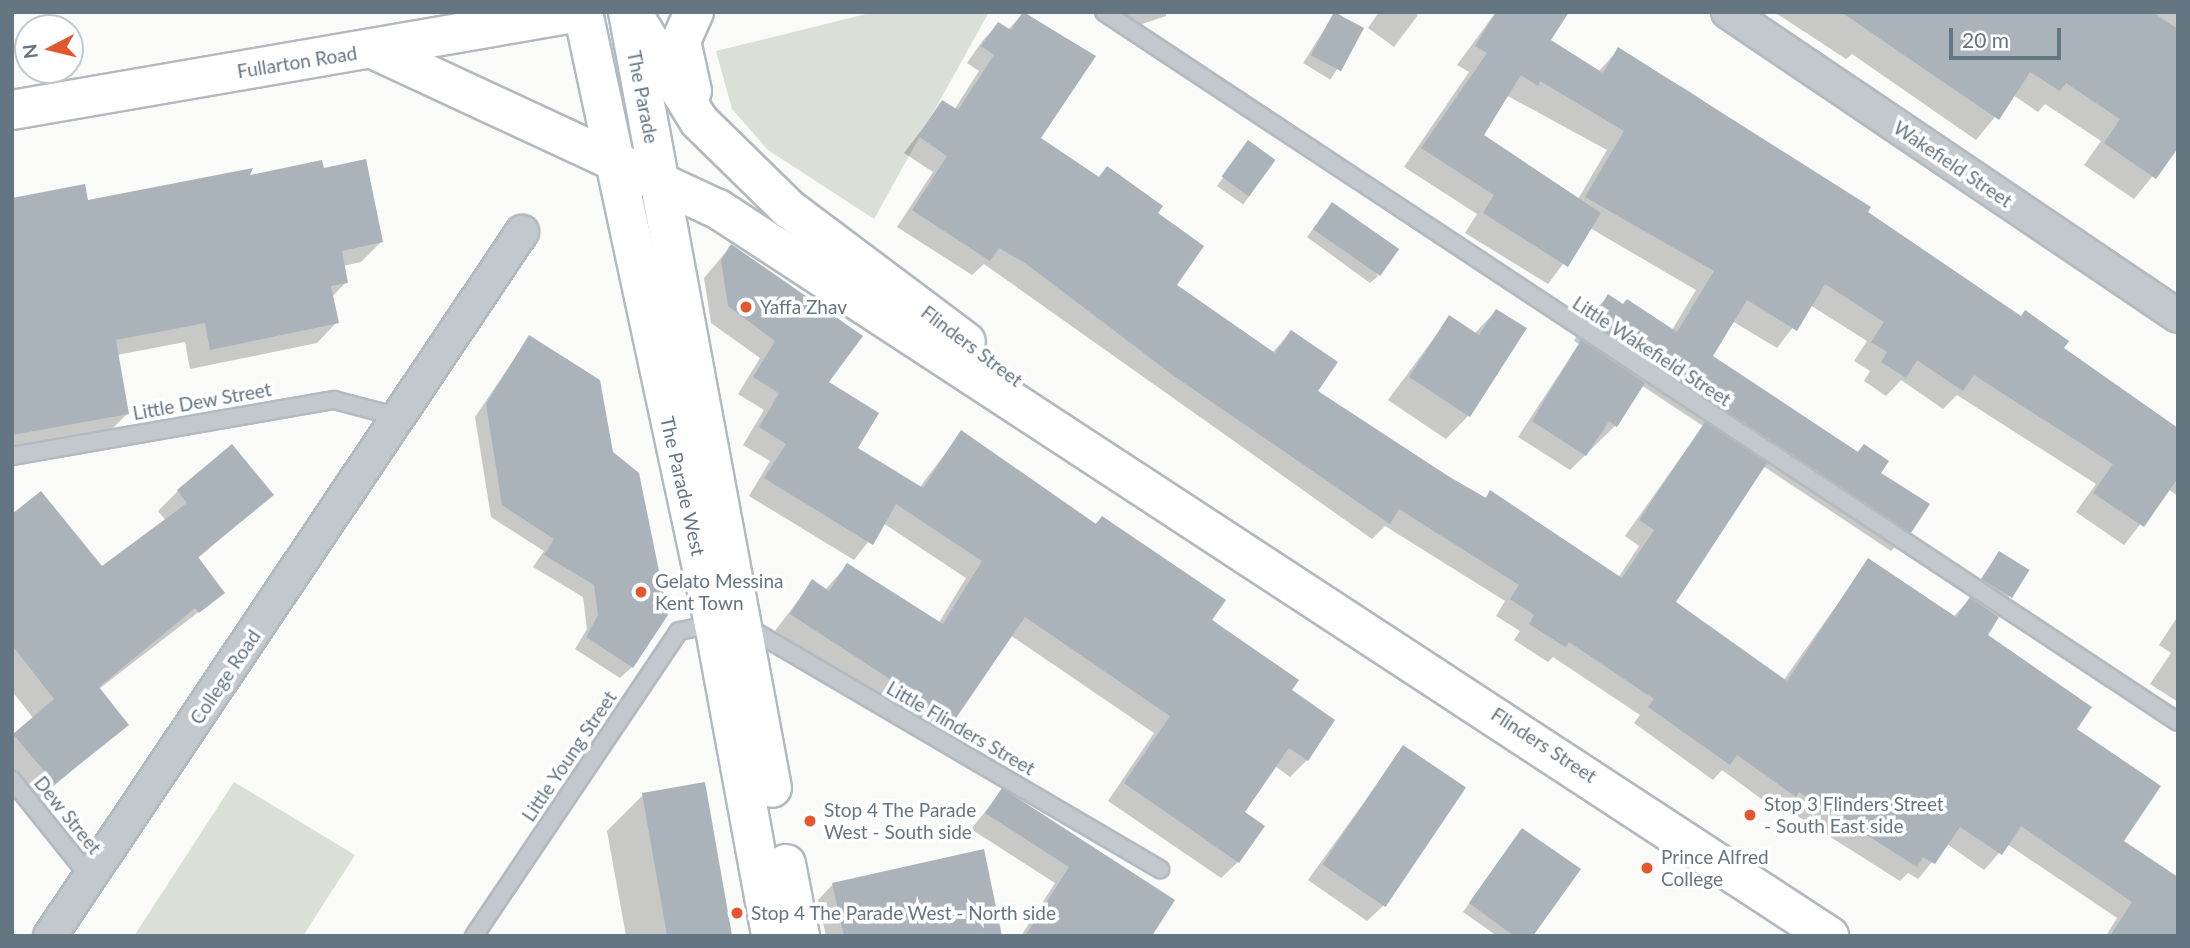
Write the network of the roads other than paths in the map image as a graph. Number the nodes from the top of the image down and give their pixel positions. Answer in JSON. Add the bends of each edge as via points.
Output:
{"nodes":[{"id":1,"x":582,"y":12,"type":"edge"},
{"id":2,"x":630,"y":12,"type":"edge"},
{"id":3,"x":694,"y":12,"type":"edge"},
{"id":4,"x":1104,"y":12,"type":"edge"},
{"id":5,"x":1728,"y":12,"type":"edge"},
{"id":6,"x":375,"y":50,"type":"junction"},
{"id":7,"x":12,"y":110,"type":"edge"},
{"id":8,"x":699,"y":121,"type":"junction"},
{"id":9,"x":612,"y":161,"type":"junction"},
{"id":10,"x":659,"y":183,"type":"junction"},
{"id":11,"x":522,"y":232,"type":"dead end"},
{"id":12,"x":2178,"y":316,"type":"edge"},
{"id":13,"x":399,"y":417,"type":"junction"},
{"id":14,"x":12,"y":456,"type":"edge"},
{"id":15,"x":1257,"y":559,"type":"junction"},
{"id":16,"x":728,"y":624,"type":"junction"},
{"id":17,"x":2178,"y":722,"type":"edge"},
{"id":18,"x":12,"y":780,"type":"edge"},
{"id":19,"x":1160,"y":869,"type":"dead end"},
{"id":20,"x":90,"y":877,"type":"junction"},
{"id":21,"x":50,"y":936,"type":"edge"},
{"id":22,"x":474,"y":936,"type":"edge"},
{"id":23,"x":771,"y":936,"type":"edge"},
{"id":24,"x":800,"y":936,"type":"edge"},
{"id":25,"x":1829,"y":936,"type":"edge"}],
"edges":[{"from":1,"to":6,"type":"main road","name":"Fullarton Road"},
{"from":1,"to":9,"type":"main road"},
{"from":2,"to":8,"type":"main road","name":"Flinders Street"},
{"from":2,"to":10,"type":"main road","name":"The Parade"},
{"from":3,"to":8,"type":"main road","via":[[681,41]]},
{"from":4,"to":17,"type":"lane","name":"Little Wakefield Street"},
{"from":5,"to":12,"type":"street","name":"Wakefield Street"},
{"from":6,"to":7,"type":"main road","name":"Fullarton Road"},
{"from":6,"to":9,"type":"main road","name":"Flinders Street"},
{"from":8,"to":15,"type":"main road","name":"Flinders Street","via":[[789,209]]},
{"from":9,"to":10,"type":"main road","name":"Flinders Street"},
{"from":9,"to":16,"type":"main road","name":"The Parade West"},
{"from":10,"to":15,"type":"main road","name":"Flinders Street","via":[[718,209]]},
{"from":10,"to":16,"type":"main road","name":"The Parade West"},
{"from":11,"to":13,"type":"street","name":"College Road"},
{"from":13,"to":14,"type":"lane","name":"Little Dew Street","via":[[334,400]]},
{"from":13,"to":20,"type":"street","name":"College Road"},
{"from":15,"to":25,"type":"main road","name":"Flinders Street"},
{"from":16,"to":19,"type":"lane","name":"Little Flinders Street"},
{"from":16,"to":22,"type":"lane","name":"Little Young Street","via":[[679,631]]},
{"from":16,"to":23,"type":"main road","name":"The Parade West"},
{"from":16,"to":24,"type":"main road","name":"The Parade West"},
{"from":18,"to":20,"type":"lane","name":"Dew Street"},
{"from":20,"to":21,"type":"street","name":"College Road"}]}
